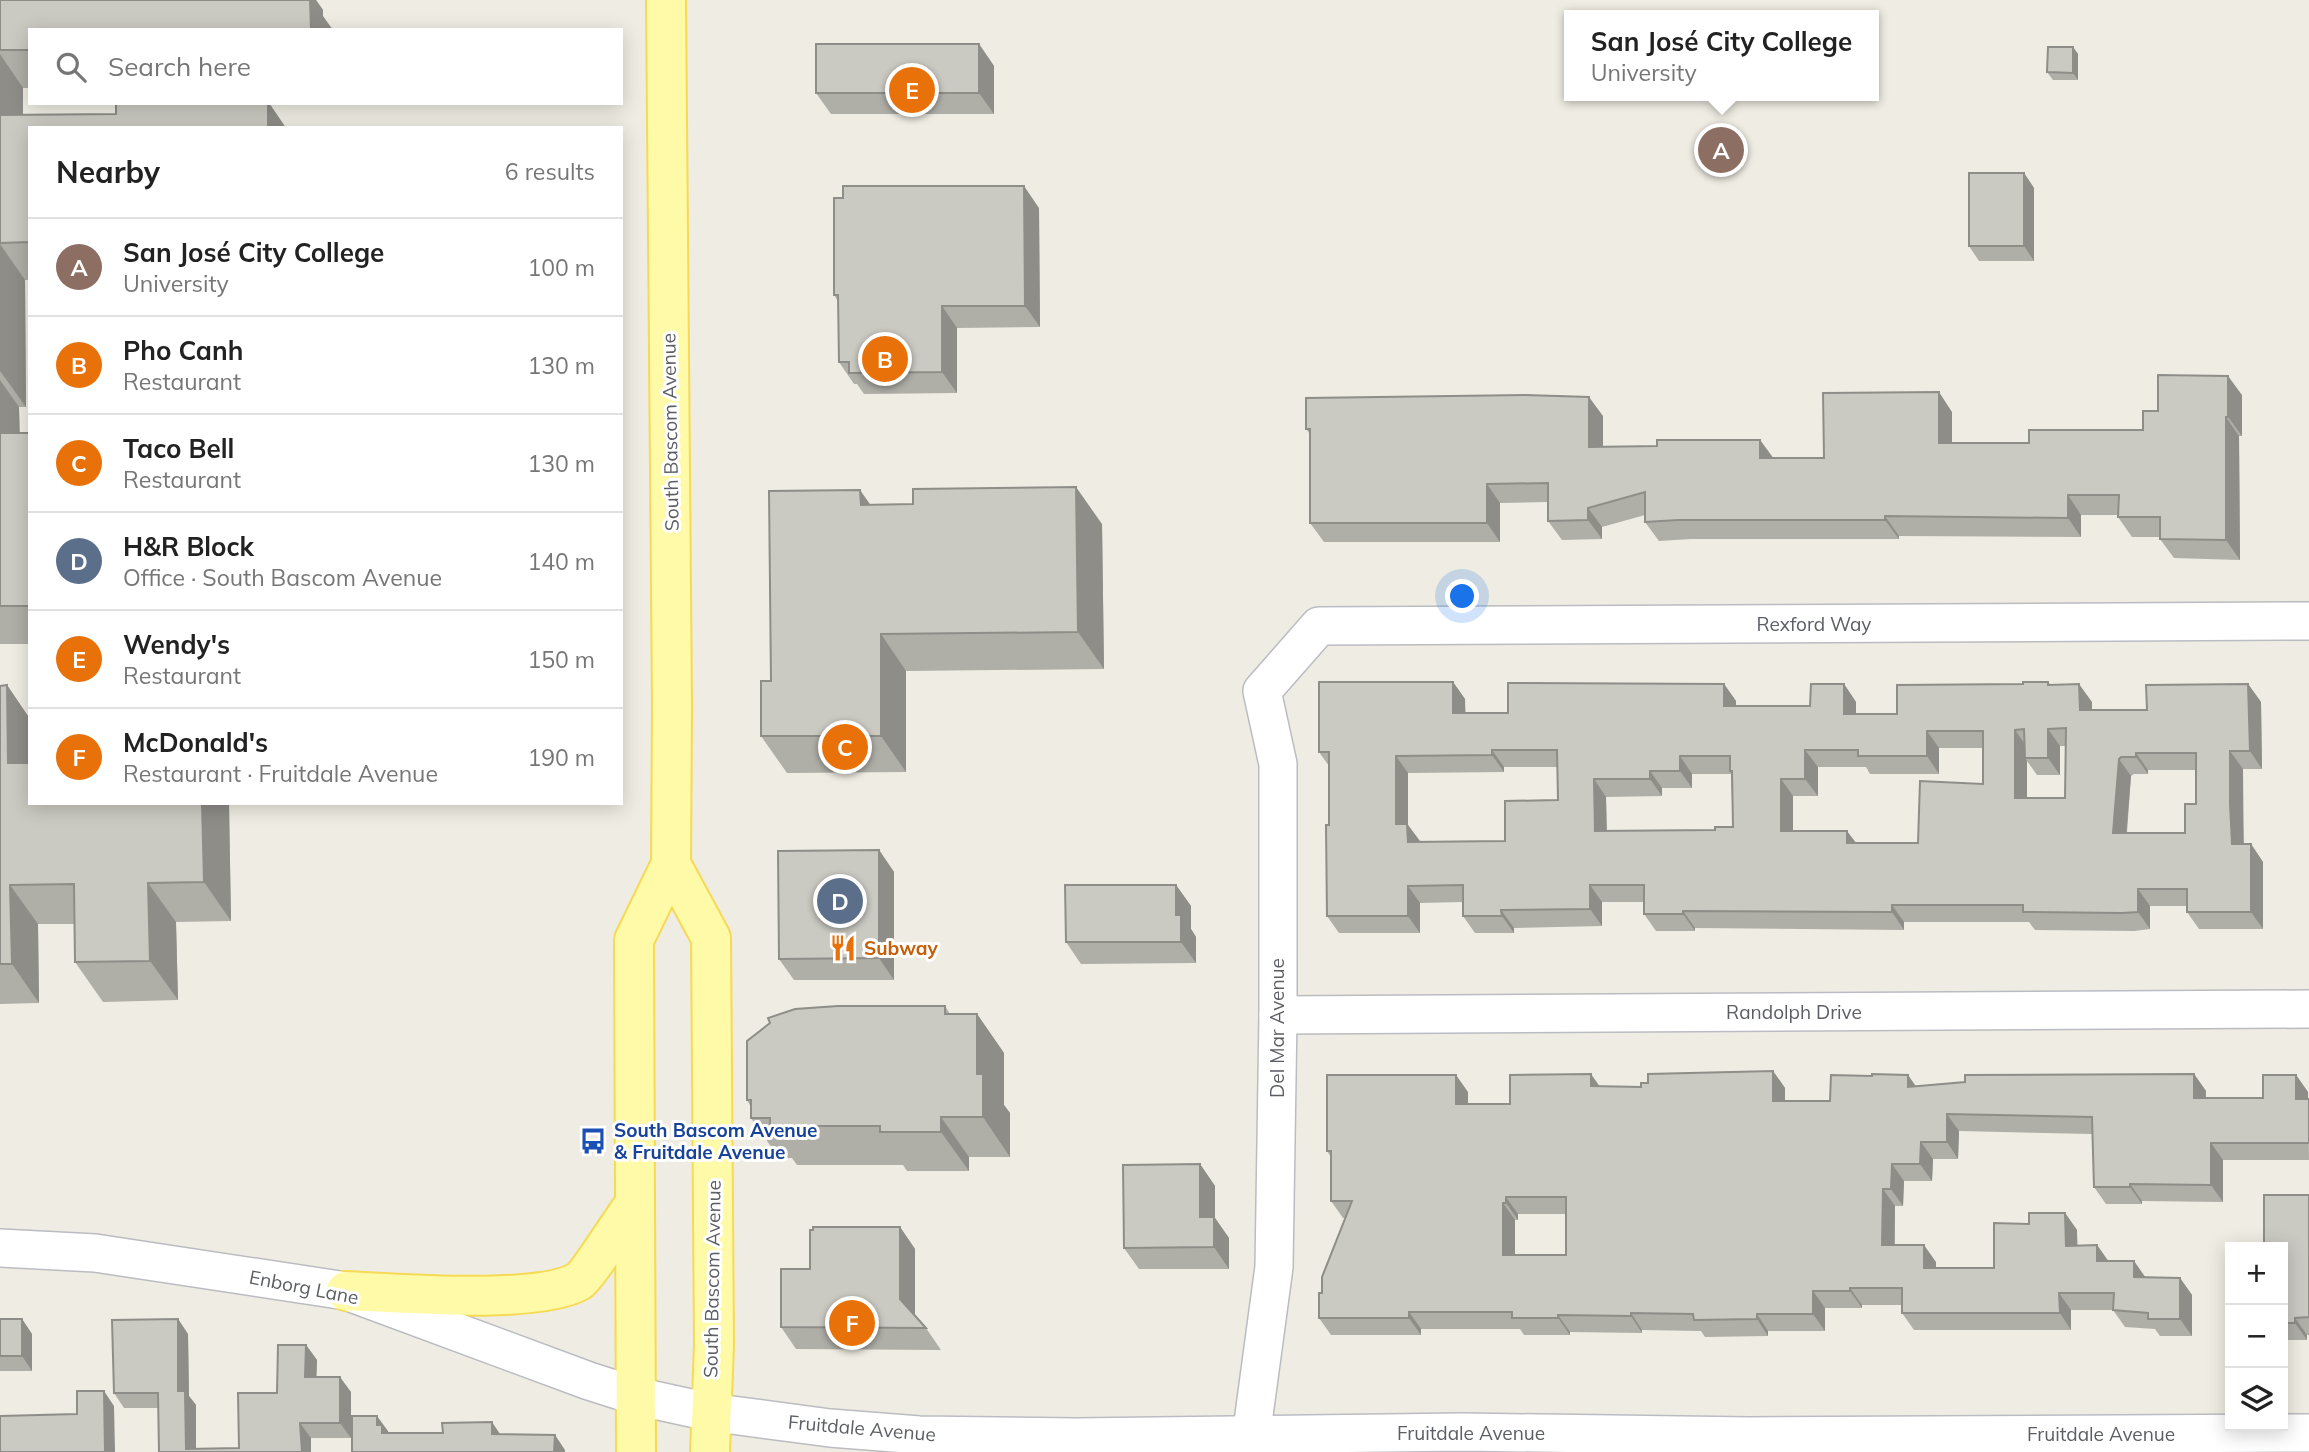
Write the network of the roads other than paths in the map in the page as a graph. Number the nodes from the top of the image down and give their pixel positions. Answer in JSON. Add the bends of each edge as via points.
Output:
{"nodes":[{"id":1,"x":666,"y":0,"type":"edge"},
{"id":2,"x":2309,"y":621,"type":"edge"},
{"id":3,"x":1319,"y":625,"type":"joint"},
{"id":4,"x":671,"y":864,"type":"junction"},
{"id":5,"x":2309,"y":1009,"type":"edge"},
{"id":6,"x":1278,"y":1015,"type":"junction"},
{"id":7,"x":635,"y":1203,"type":"junction"},
{"id":8,"x":0,"y":1248,"type":"edge"},
{"id":9,"x":346,"y":1292,"type":"junction"},
{"id":10,"x":635,"y":1396,"type":"junction"},
{"id":11,"x":709,"y":1412,"type":"junction"},
{"id":12,"x":2309,"y":1433,"type":"edge"},
{"id":13,"x":1251,"y":1442,"type":"edge"},
{"id":14,"x":636,"y":1452,"type":"edge"},
{"id":15,"x":710,"y":1452,"type":"edge"}],
"edges":[{"from":1,"to":4,"type":"main road","name":"South Bascom Avenue"},
{"from":2,"to":3,"type":"street","name":"Rexford Way"},
{"from":3,"to":6,"type":"street","name":"Del Mar Avenue","via":[[1262,691],[1278,764]]},
{"from":4,"to":7,"type":"main road","name":"South Bascom Avenue","via":[[634,940]]},
{"from":4,"to":11,"type":"main road","name":"South Bascom Avenue","via":[[711,939],[714,1345]]},
{"from":5,"to":6,"type":"street","name":"Randolph Drive"},
{"from":6,"to":13,"type":"street","name":"Del Mar Avenue","via":[[1274,1267]]},
{"from":7,"to":9,"type":"main road","via":[[580,1280],[540,1293]]},
{"from":7,"to":10,"type":"main road","name":"South Bascom Avenue"},
{"from":8,"to":9,"type":"street","name":"Enborg Lane","via":[[95,1253]]},
{"from":9,"to":10,"type":"street","name":"Enborg Lane"},
{"from":10,"to":11,"type":"street","name":"Fruitdale Avenue"},
{"from":10,"to":14,"type":"main road","name":"South Bascom Avenue"},
{"from":11,"to":13,"type":"street","name":"Fruitdale Avenue","via":[[919,1434]]},
{"from":11,"to":15,"type":"main road","name":"South Bascom Avenue"},
{"from":12,"to":13,"type":"street","name":"Fruitdale Avenue","via":[[1462,1432]]}]}
